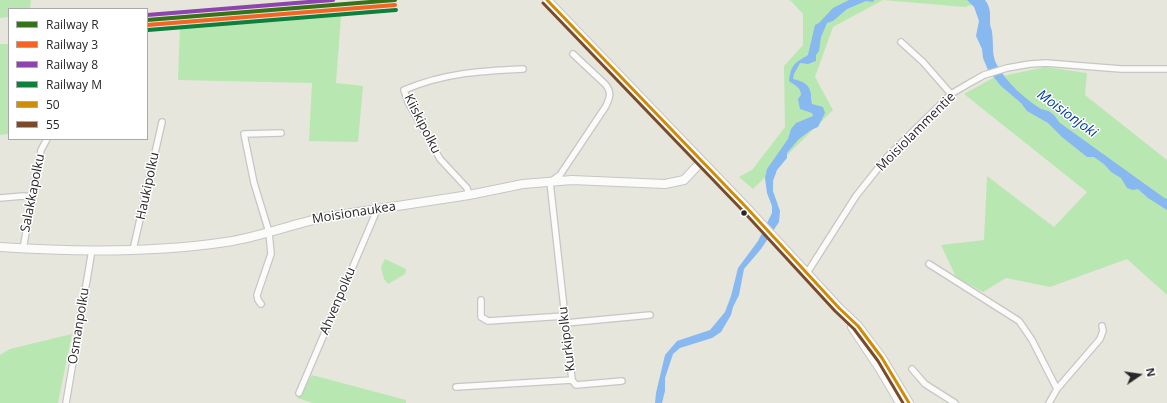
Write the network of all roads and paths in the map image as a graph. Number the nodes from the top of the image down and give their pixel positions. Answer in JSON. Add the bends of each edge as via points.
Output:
{"nodes":[{"id":1,"x":546,"y":0,"type":"edge"},
{"id":2,"x":901,"y":42,"type":"dead end"},
{"id":3,"x":573,"y":54,"type":"dead end"},
{"id":4,"x":522,"y":69,"type":"dead end"},
{"id":5,"x":1167,"y":70,"type":"edge"},
{"id":6,"x":951,"y":94,"type":"junction"},
{"id":7,"x":162,"y":122,"type":"dead end"},
{"id":8,"x":281,"y":132,"type":"dead end"},
{"id":9,"x":46,"y":140,"type":"edge"},
{"id":10,"x":702,"y":162,"type":"junction"},
{"id":11,"x":550,"y":182,"type":"junction"},
{"id":12,"x":469,"y":195,"type":"junction"},
{"id":13,"x":33,"y":197,"type":"junction"},
{"id":14,"x":0,"y":198,"type":"edge"},
{"id":15,"x":377,"y":210,"type":"junction"},
{"id":16,"x":269,"y":232,"type":"junction"},
{"id":17,"x":0,"y":247,"type":"edge"},
{"id":18,"x":23,"y":248,"type":"junction"},
{"id":19,"x":92,"y":250,"type":"junction"},
{"id":20,"x":133,"y":250,"type":"junction"},
{"id":21,"x":929,"y":264,"type":"dead end"},
{"id":22,"x":807,"y":273,"type":"junction"},
{"id":23,"x":481,"y":300,"type":"dead end"},
{"id":24,"x":261,"y":304,"type":"dead end"},
{"id":25,"x":839,"y":308,"type":"junction"},
{"id":26,"x":650,"y":315,"type":"dead end"},
{"id":27,"x":565,"y":316,"type":"junction"},
{"id":28,"x":566,"y":323,"type":"junction"},
{"id":29,"x":1102,"y":326,"type":"dead end"},
{"id":30,"x":912,"y":369,"type":"dead end"},
{"id":31,"x":572,"y":380,"type":"junction"},
{"id":32,"x":622,"y":381,"type":"dead end"},
{"id":33,"x":456,"y":387,"type":"dead end"},
{"id":34,"x":1057,"y":389,"type":"junction"},
{"id":35,"x":299,"y":393,"type":"dead end"},
{"id":36,"x":66,"y":403,"type":"edge"},
{"id":37,"x":900,"y":403,"type":"edge"},
{"id":38,"x":909,"y":403,"type":"edge"},
{"id":39,"x":955,"y":403,"type":"edge"},
{"id":40,"x":1049,"y":403,"type":"edge"}],
"edges":[{"from":1,"to":10,"type":"street"},
{"from":2,"to":6,"type":"street"},
{"from":3,"to":11,"type":"street","via":[[605,84],[610,97],[560,175]]},
{"from":4,"to":12,"type":"street","name":"Kiiskipolku","via":[[441,77],[404,90],[408,102],[440,159],[466,188]]},
{"from":5,"to":6,"type":"street","name":"Moisiolammentie","via":[[1046,63],[1014,66],[990,73]]},
{"from":6,"to":22,"type":"street","name":"Moisiolammentie","via":[[887,157],[856,196]]},
{"from":7,"to":20,"type":"street","name":"Haukipolku"},
{"from":8,"to":16,"type":"street","via":[[244,134],[254,183]]},
{"from":9,"to":13,"type":"street","name":"Salakkapolku","via":[[41,150]]},
{"from":10,"to":11,"type":"street","name":"Moisionaukea","via":[[684,180],[665,184],[572,180]]},
{"from":10,"to":22,"type":"street"},
{"from":11,"to":12,"type":"street","name":"Moisionaukea","via":[[523,184]]},
{"from":11,"to":27,"type":"street","name":"Kurkipolku"},
{"from":12,"to":15,"type":"street","name":"Moisionaukea"},
{"from":13,"to":14,"type":"street"},
{"from":13,"to":18,"type":"street","name":"Salakkapolku"},
{"from":15,"to":16,"type":"street","name":"Moisionaukea","via":[[306,221]]},
{"from":15,"to":35,"type":"street","name":"Ahvenpolku"},
{"from":16,"to":20,"type":"street","name":"Moisionaukea","via":[[228,242]]},
{"from":16,"to":24,"type":"street","via":[[271,254],[257,295]]},
{"from":17,"to":18,"type":"street","name":"Moisionaukea"},
{"from":18,"to":19,"type":"street","name":"Moisionaukea"},
{"from":19,"to":20,"type":"street","name":"Moisionaukea"},
{"from":19,"to":36,"type":"street","name":"Osmanpolku"},
{"from":21,"to":34,"type":"street","via":[[1019,321],[1032,340]]},
{"from":22,"to":25,"type":"street"},
{"from":23,"to":27,"type":"street","via":[[482,317],[488,321]]},
{"from":25,"to":37,"type":"street"},
{"from":25,"to":38,"type":"street","via":[[858,326],[882,358]]},
{"from":26,"to":28,"type":"street"},
{"from":27,"to":28,"type":"street","name":"Kurkipolku"},
{"from":28,"to":31,"type":"street","name":"Kurkipolku"},
{"from":29,"to":34,"type":"street","via":[[1100,339]]},
{"from":30,"to":39,"type":"street","via":[[925,384]]},
{"from":31,"to":32,"type":"street","via":[[576,385]]},
{"from":31,"to":33,"type":"street","name":"Kurkipolku"},
{"from":34,"to":40,"type":"street"}]}
